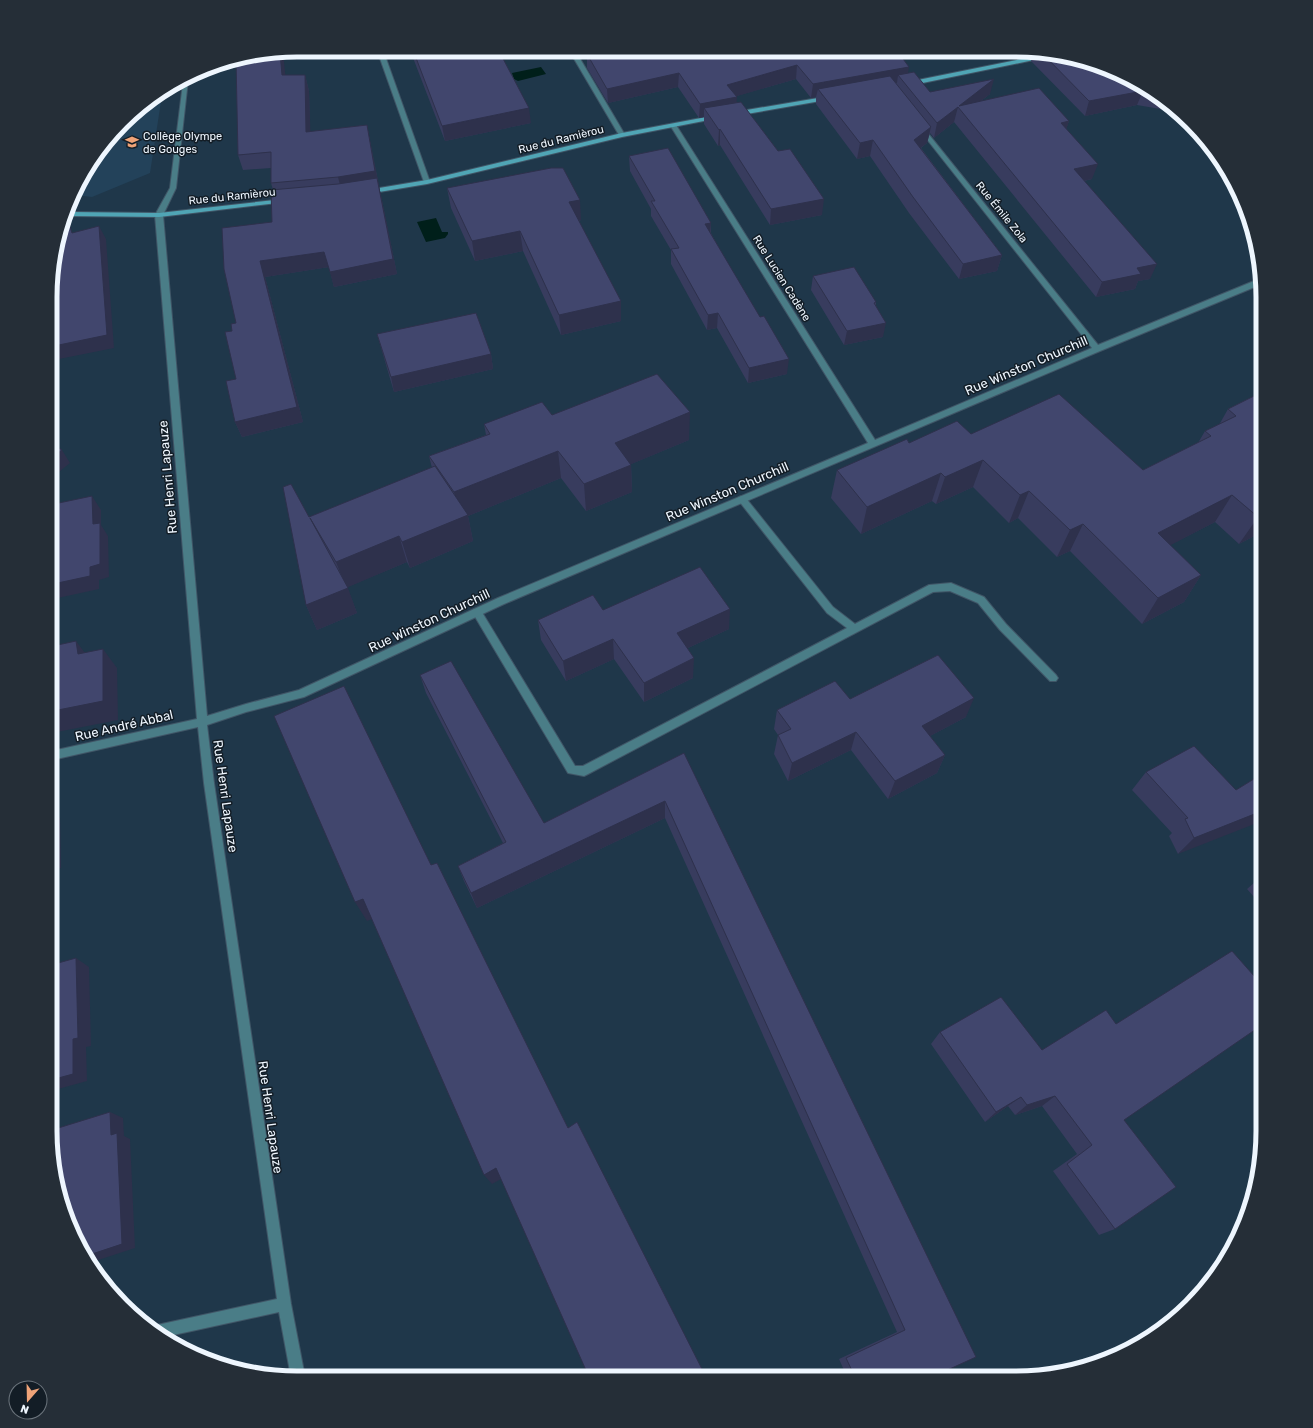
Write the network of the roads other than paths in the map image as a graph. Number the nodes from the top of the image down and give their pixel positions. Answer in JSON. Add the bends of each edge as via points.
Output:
{"nodes":[{"id":1,"x":382,"y":57,"type":"edge"},
{"id":2,"x":576,"y":57,"type":"dead end"},
{"id":3,"x":1035,"y":58,"type":"edge"},
{"id":4,"x":186,"y":85,"type":"edge"},
{"id":5,"x":904,"y":85,"type":"edge"},
{"id":6,"x":835,"y":97,"type":"edge"},
{"id":7,"x":916,"y":122,"type":"edge"},
{"id":8,"x":673,"y":125,"type":"junction"},
{"id":9,"x":622,"y":135,"type":"junction"},
{"id":10,"x":427,"y":182,"type":"junction"},
{"id":11,"x":358,"y":193,"type":"edge"},
{"id":12,"x":289,"y":201,"type":"edge"},
{"id":13,"x":72,"y":214,"type":"edge"},
{"id":14,"x":159,"y":215,"type":"junction"},
{"id":15,"x":1255,"y":284,"type":"edge"},
{"id":16,"x":1097,"y":349,"type":"junction"},
{"id":17,"x":872,"y":444,"type":"junction"},
{"id":18,"x":742,"y":499,"type":"junction"},
{"id":19,"x":477,"y":612,"type":"junction"},
{"id":20,"x":854,"y":628,"type":"junction"},
{"id":21,"x":1053,"y":678,"type":"dead end"},
{"id":22,"x":202,"y":722,"type":"junction"},
{"id":23,"x":57,"y":755,"type":"edge"},
{"id":24,"x":284,"y":1304,"type":"junction"},
{"id":25,"x":163,"y":1330,"type":"edge"},
{"id":26,"x":297,"y":1371,"type":"edge"}],
"edges":[{"from":1,"to":10,"type":"street"},
{"from":2,"to":9,"type":"street"},
{"from":3,"to":5,"type":"street"},
{"from":4,"to":14,"type":"street","via":[[173,188]]},
{"from":6,"to":8,"type":"street","name":"Rue du Ramièrou"},
{"from":7,"to":16,"type":"street","name":"Rue Émile Zola"},
{"from":8,"to":9,"type":"street","name":"Rue du Ramièrou"},
{"from":8,"to":17,"type":"street","name":"Rue Lucien Cadène"},
{"from":9,"to":10,"type":"street","name":"Rue du Ramièrou"},
{"from":10,"to":11,"type":"street","name":"Rue du Ramièrou"},
{"from":12,"to":14,"type":"street","name":"Rue du Ramièrou"},
{"from":13,"to":14,"type":"street","name":"Rue du Ramièrou"},
{"from":14,"to":22,"type":"street","name":"Rue Henri Lapauze"},
{"from":15,"to":16,"type":"street","name":"Rue Winston Churchill"},
{"from":16,"to":17,"type":"street","name":"Rue Winston Churchill"},
{"from":17,"to":18,"type":"street","name":"Rue Winston Churchill"},
{"from":18,"to":19,"type":"street","name":"Rue Winston Churchill"},
{"from":18,"to":20,"type":"street","via":[[830,610]]},
{"from":19,"to":20,"type":"street","via":[[572,770],[584,771]]},
{"from":19,"to":22,"type":"street","name":"Rue Winston Churchill","via":[[301,694]]},
{"from":20,"to":21,"type":"street","via":[[932,588],[951,587],[982,600],[1003,627]]},
{"from":22,"to":23,"type":"street","name":"Rue André Abbal"},
{"from":22,"to":24,"type":"street","name":"Rue Henri Lapauze"},
{"from":24,"to":25,"type":"street"},
{"from":24,"to":26,"type":"street","name":"Rue Henri Lapauze"}]}
